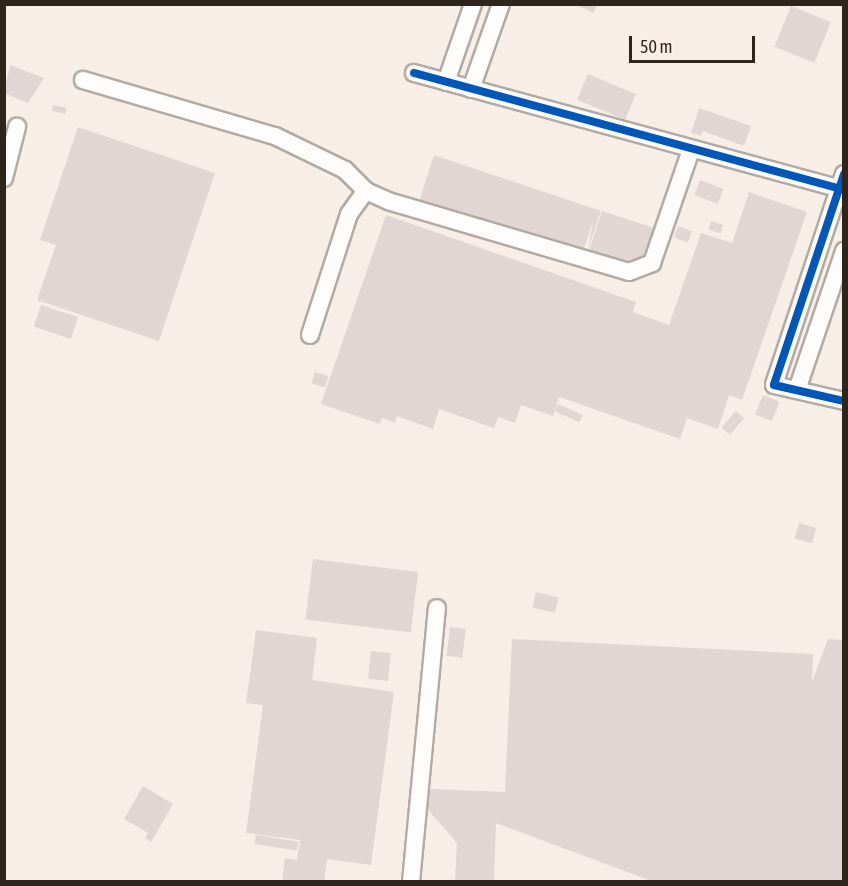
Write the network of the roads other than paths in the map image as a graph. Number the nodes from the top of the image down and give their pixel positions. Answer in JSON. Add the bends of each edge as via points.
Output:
{"nodes":[{"id":1,"x":474,"y":4,"type":"edge"},
{"id":2,"x":501,"y":4,"type":"edge"},
{"id":3,"x":414,"y":73,"type":"dead end"},
{"id":4,"x":83,"y":80,"type":"dead end"},
{"id":5,"x":446,"y":82,"type":"junction"},
{"id":6,"x":471,"y":89,"type":"junction"},
{"id":7,"x":17,"y":127,"type":"dead end"},
{"id":8,"x":691,"y":150,"type":"junction"},
{"id":9,"x":4,"y":178,"type":"edge"},
{"id":10,"x":842,"y":184,"type":"edge"},
{"id":11,"x":366,"y":191,"type":"junction"},
{"id":12,"x":843,"y":251,"type":"edge"},
{"id":13,"x":310,"y":335,"type":"dead end"},
{"id":14,"x":797,"y":390,"type":"junction"},
{"id":15,"x":843,"y":400,"type":"edge"},
{"id":16,"x":437,"y":608,"type":"dead end"},
{"id":17,"x":411,"y":882,"type":"edge"}],
"edges":[{"from":1,"to":5,"type":"street"},
{"from":2,"to":6,"type":"street"},
{"from":3,"to":5,"type":"street"},
{"from":4,"to":11,"type":"street","via":[[275,136],[345,170]]},
{"from":5,"to":6,"type":"street"},
{"from":6,"to":8,"type":"street"},
{"from":7,"to":9,"type":"street"},
{"from":8,"to":10,"type":"street"},
{"from":8,"to":11,"type":"street","via":[[652,263],[629,272]]},
{"from":10,"to":14,"type":"street","via":[[774,385]]},
{"from":11,"to":13,"type":"street","via":[[349,214]]},
{"from":12,"to":14,"type":"street"},
{"from":14,"to":15,"type":"street"},
{"from":16,"to":17,"type":"street"}]}
